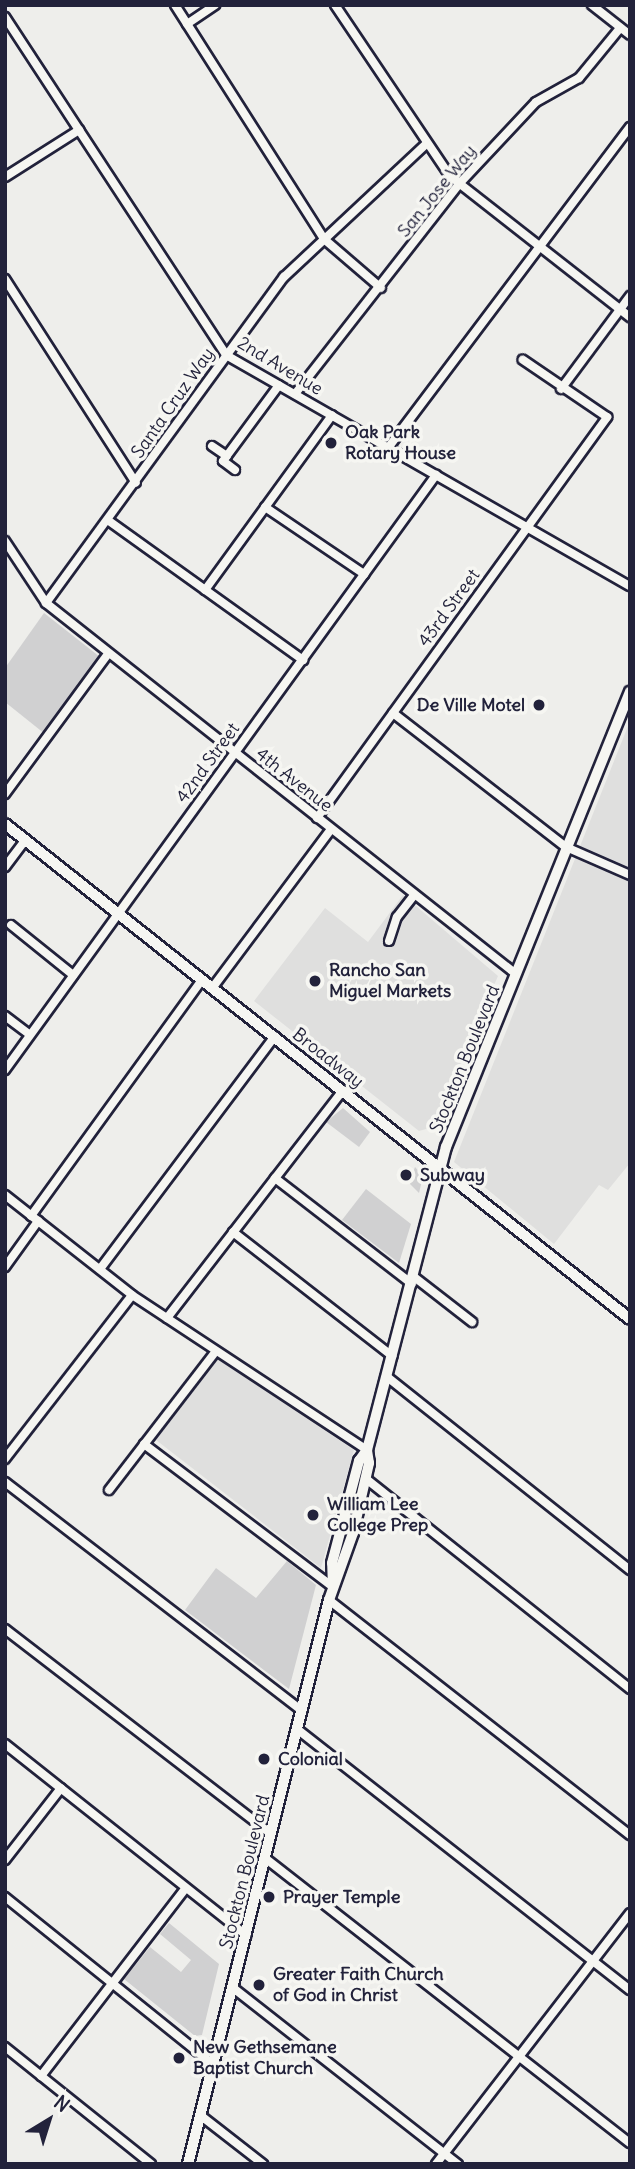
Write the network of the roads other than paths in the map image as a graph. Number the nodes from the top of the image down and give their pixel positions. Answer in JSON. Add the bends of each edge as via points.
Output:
{"nodes":[{"id":1,"x":175,"y":5,"type":"edge"},
{"id":2,"x":215,"y":5,"type":"edge"},
{"id":3,"x":335,"y":5,"type":"edge"},
{"id":4,"x":592,"y":5,"type":"edge"},
{"id":5,"x":5,"y":17,"type":"edge"},
{"id":6,"x":187,"y":24,"type":"junction"},
{"id":7,"x":620,"y":28,"type":"junction"},
{"id":8,"x":630,"y":36,"type":"edge"},
{"id":9,"x":630,"y":127,"type":"edge"},
{"id":10,"x":79,"y":130,"type":"junction"},
{"id":11,"x":426,"y":144,"type":"junction"},
{"id":12,"x":5,"y":177,"type":"edge"},
{"id":13,"x":459,"y":184,"type":"junction"},
{"id":14,"x":324,"y":239,"type":"junction"},
{"id":15,"x":539,"y":248,"type":"junction"},
{"id":16,"x":5,"y":279,"type":"edge"},
{"id":17,"x":381,"y":288,"type":"junction"},
{"id":18,"x":630,"y":296,"type":"edge"},
{"id":19,"x":620,"y":310,"type":"junction"},
{"id":20,"x":630,"y":317,"type":"edge"},
{"id":21,"x":226,"y":355,"type":"junction"},
{"id":22,"x":523,"y":360,"type":"dead end"},
{"id":23,"x":279,"y":384,"type":"junction"},
{"id":24,"x":561,"y":389,"type":"junction"},
{"id":25,"x":295,"y":394,"type":"junction"},
{"id":26,"x":332,"y":415,"type":"junction"},
{"id":27,"x":212,"y":446,"type":"dead end"},
{"id":28,"x":388,"y":447,"type":"junction"},
{"id":29,"x":226,"y":456,"type":"junction"},
{"id":30,"x":235,"y":470,"type":"dead end"},
{"id":31,"x":436,"y":474,"type":"junction"},
{"id":32,"x":136,"y":483,"type":"junction"},
{"id":33,"x":265,"y":507,"type":"junction"},
{"id":34,"x":109,"y":522,"type":"junction"},
{"id":35,"x":527,"y":527,"type":"junction"},
{"id":36,"x":5,"y":541,"type":"edge"},
{"id":37,"x":364,"y":574,"type":"junction"},
{"id":38,"x":630,"y":586,"type":"edge"},
{"id":39,"x":205,"y":590,"type":"junction"},
{"id":40,"x":46,"y":603,"type":"junction"},
{"id":41,"x":108,"y":654,"type":"junction"},
{"id":42,"x":303,"y":660,"type":"junction"},
{"id":43,"x":630,"y":692,"type":"edge"},
{"id":44,"x":393,"y":713,"type":"junction"},
{"id":45,"x":234,"y":753,"type":"junction"},
{"id":46,"x":5,"y":794,"type":"edge"},
{"id":47,"x":317,"y":818,"type":"junction"},
{"id":48,"x":5,"y":824,"type":"edge"},
{"id":49,"x":331,"y":829,"type":"junction"},
{"id":50,"x":25,"y":840,"type":"junction"},
{"id":51,"x":566,"y":847,"type":"junction"},
{"id":52,"x":5,"y":867,"type":"edge"},
{"id":53,"x":630,"y":875,"type":"edge"},
{"id":54,"x":414,"y":895,"type":"junction"},
{"id":55,"x":117,"y":916,"type":"junction"},
{"id":56,"x":11,"y":925,"type":"dead end"},
{"id":57,"x":388,"y":941,"type":"dead end"},
{"id":58,"x":516,"y":974,"type":"junction"},
{"id":59,"x":73,"y":975,"type":"junction"},
{"id":60,"x":202,"y":980,"type":"junction"},
{"id":61,"x":213,"y":987,"type":"junction"},
{"id":62,"x":5,"y":1016,"type":"edge"},
{"id":63,"x":30,"y":1035,"type":"junction"},
{"id":64,"x":275,"y":1036,"type":"junction"},
{"id":65,"x":5,"y":1070,"type":"edge"},
{"id":66,"x":343,"y":1090,"type":"junction"},
{"id":67,"x":441,"y":1167,"type":"junction"},
{"id":68,"x":275,"y":1178,"type":"junction"},
{"id":69,"x":5,"y":1195,"type":"edge"},
{"id":70,"x":35,"y":1218,"type":"junction"},
{"id":71,"x":233,"y":1232,"type":"junction"},
{"id":72,"x":5,"y":1267,"type":"edge"},
{"id":73,"x":100,"y":1269,"type":"junction"},
{"id":74,"x":412,"y":1280,"type":"junction"},
{"id":75,"x":132,"y":1295,"type":"junction"},
{"id":76,"x":167,"y":1318,"type":"junction"},
{"id":77,"x":630,"y":1319,"type":"edge"},
{"id":78,"x":472,"y":1322,"type":"dead end"},
{"id":79,"x":216,"y":1351,"type":"junction"},
{"id":80,"x":392,"y":1356,"type":"junction"},
{"id":81,"x":386,"y":1376,"type":"junction"},
{"id":82,"x":144,"y":1444,"type":"junction"},
{"id":83,"x":367,"y":1450,"type":"junction"},
{"id":84,"x":5,"y":1459,"type":"edge"},
{"id":85,"x":365,"y":1478,"type":"junction"},
{"id":86,"x":5,"y":1482,"type":"edge"},
{"id":87,"x":109,"y":1490,"type":"dead end"},
{"id":88,"x":630,"y":1570,"type":"edge"},
{"id":89,"x":333,"y":1587,"type":"junction"},
{"id":90,"x":329,"y":1600,"type":"junction"},
{"id":91,"x":5,"y":1629,"type":"edge"},
{"id":92,"x":630,"y":1689,"type":"edge"},
{"id":93,"x":302,"y":1711,"type":"junction"},
{"id":94,"x":297,"y":1729,"type":"junction"},
{"id":95,"x":5,"y":1744,"type":"edge"},
{"id":96,"x":61,"y":1788,"type":"junction"},
{"id":97,"x":271,"y":1834,"type":"junction"},
{"id":98,"x":630,"y":1835,"type":"edge"},
{"id":99,"x":265,"y":1858,"type":"junction"},
{"id":100,"x":5,"y":1860,"type":"edge"},
{"id":101,"x":186,"y":1888,"type":"junction"},
{"id":102,"x":5,"y":1897,"type":"edge"},
{"id":103,"x":630,"y":1913,"type":"edge"},
{"id":104,"x":246,"y":1935,"type":"junction"},
{"id":105,"x":593,"y":1961,"type":"junction"},
{"id":106,"x":113,"y":1983,"type":"junction"},
{"id":107,"x":232,"y":1987,"type":"junction"},
{"id":108,"x":630,"y":1990,"type":"edge"},
{"id":109,"x":5,"y":2048,"type":"edge"},
{"id":110,"x":519,"y":2057,"type":"junction"},
{"id":111,"x":213,"y":2064,"type":"junction"},
{"id":112,"x":41,"y":2076,"type":"junction"},
{"id":113,"x":200,"y":2115,"type":"junction"},
{"id":114,"x":630,"y":2143,"type":"edge"},
{"id":115,"x":445,"y":2153,"type":"junction"},
{"id":116,"x":151,"y":2164,"type":"edge"},
{"id":117,"x":188,"y":2164,"type":"edge"},
{"id":118,"x":263,"y":2164,"type":"edge"},
{"id":119,"x":436,"y":2164,"type":"edge"},
{"id":120,"x":458,"y":2164,"type":"edge"}],
"edges":[{"from":1,"to":6,"type":"street"},
{"from":2,"to":6,"type":"street"},
{"from":3,"to":11,"type":"street"},
{"from":4,"to":7,"type":"street"},
{"from":5,"to":10,"type":"street","name":"2nd Avenue"},
{"from":6,"to":14,"type":"street"},
{"from":7,"to":8,"type":"street"},
{"from":7,"to":13,"type":"street","name":"San Jose Way","via":[[579,78],[536,102]]},
{"from":9,"to":15,"type":"street"},
{"from":10,"to":12,"type":"street"},
{"from":10,"to":21,"type":"street","name":"2nd Avenue"},
{"from":11,"to":13,"type":"street"},
{"from":11,"to":14,"type":"street","name":"Santa Cruz Way"},
{"from":13,"to":15,"type":"street"},
{"from":13,"to":17,"type":"street","name":"San Jose Way"},
{"from":14,"to":17,"type":"street"},
{"from":14,"to":21,"type":"street","name":"Santa Cruz Way","via":[[284,277]]},
{"from":15,"to":19,"type":"street"},
{"from":15,"to":28,"type":"street"},
{"from":16,"to":32,"type":"street"},
{"from":17,"to":25,"type":"street","name":"San Jose Way"},
{"from":18,"to":19,"type":"street"},
{"from":19,"to":20,"type":"street"},
{"from":19,"to":24,"type":"street"},
{"from":21,"to":23,"type":"street","name":"2nd Avenue"},
{"from":21,"to":32,"type":"street","name":"Santa Cruz Way"},
{"from":22,"to":24,"type":"street"},
{"from":23,"to":25,"type":"street","name":"2nd Avenue"},
{"from":23,"to":29,"type":"street"},
{"from":24,"to":35,"type":"street","name":"43rd Street","via":[[607,416]]},
{"from":25,"to":26,"type":"street","name":"2nd Avenue"},
{"from":26,"to":28,"type":"street","name":"2nd Avenue"},
{"from":26,"to":33,"type":"street"},
{"from":27,"to":29,"type":"street"},
{"from":28,"to":31,"type":"street","name":"2nd Avenue"},
{"from":29,"to":30,"type":"street","via":[[223,461]]},
{"from":31,"to":35,"type":"street","name":"2nd Avenue"},
{"from":31,"to":37,"type":"street","name":"42nd Street"},
{"from":32,"to":34,"type":"street","name":"Santa Cruz Way"},
{"from":33,"to":37,"type":"street"},
{"from":33,"to":39,"type":"street"},
{"from":34,"to":39,"type":"street"},
{"from":34,"to":40,"type":"street","name":"Santa Cruz Way"},
{"from":35,"to":38,"type":"street","name":"2nd Avenue"},
{"from":35,"to":44,"type":"street","name":"43rd Street"},
{"from":36,"to":40,"type":"street","name":"4th Avenue"},
{"from":37,"to":42,"type":"street","name":"42nd Street"},
{"from":39,"to":42,"type":"street"},
{"from":40,"to":41,"type":"street","name":"4th Avenue"},
{"from":41,"to":45,"type":"street","name":"4th Avenue"},
{"from":41,"to":46,"type":"street"},
{"from":42,"to":45,"type":"street","name":"42nd Street"},
{"from":43,"to":51,"type":"main road","name":"Stockton Boulevard"},
{"from":44,"to":47,"type":"street","name":"43rd Street"},
{"from":44,"to":51,"type":"street"},
{"from":45,"to":47,"type":"street","name":"4th Avenue"},
{"from":45,"to":55,"type":"street","name":"42nd Street"},
{"from":47,"to":49,"type":"street","name":"4th Avenue"},
{"from":48,"to":50,"type":"main road","name":"Broadway"},
{"from":49,"to":54,"type":"street","name":"4th Avenue"},
{"from":49,"to":61,"type":"street"},
{"from":50,"to":52,"type":"street"},
{"from":50,"to":55,"type":"main road","name":"Broadway"},
{"from":51,"to":53,"type":"street"},
{"from":51,"to":58,"type":"main road","name":"Stockton Boulevard"},
{"from":54,"to":57,"type":"street","via":[[397,917]]},
{"from":54,"to":58,"type":"street","name":"4th Avenue"},
{"from":55,"to":59,"type":"street","name":"42nd Street"},
{"from":55,"to":60,"type":"main road","name":"Broadway"},
{"from":56,"to":59,"type":"street"},
{"from":58,"to":67,"type":"main road","name":"Stockton Boulevard"},
{"from":59,"to":63,"type":"street","name":"42nd Street"},
{"from":60,"to":61,"type":"main road","name":"Broadway"},
{"from":60,"to":70,"type":"street"},
{"from":61,"to":64,"type":"main road","name":"Broadway"},
{"from":62,"to":63,"type":"street"},
{"from":63,"to":65,"type":"street","name":"42nd Street"},
{"from":64,"to":66,"type":"main road","name":"Broadway"},
{"from":64,"to":73,"type":"street"},
{"from":66,"to":67,"type":"main road","name":"Broadway"},
{"from":66,"to":68,"type":"street"},
{"from":67,"to":74,"type":"main road","name":"Stockton Boulevard"},
{"from":67,"to":77,"type":"main road","name":"Broadway"},
{"from":68,"to":71,"type":"street"},
{"from":68,"to":74,"type":"street"},
{"from":69,"to":70,"type":"street"},
{"from":70,"to":72,"type":"street"},
{"from":70,"to":73,"type":"street"},
{"from":71,"to":76,"type":"street"},
{"from":71,"to":80,"type":"street"},
{"from":73,"to":75,"type":"street"},
{"from":74,"to":78,"type":"street"},
{"from":74,"to":80,"type":"main road","name":"Stockton Boulevard"},
{"from":75,"to":76,"type":"street"},
{"from":75,"to":84,"type":"street"},
{"from":76,"to":79,"type":"street"},
{"from":79,"to":82,"type":"street"},
{"from":79,"to":83,"type":"street"},
{"from":80,"to":81,"type":"main road","name":"Stockton Boulevard"},
{"from":81,"to":83,"type":"main road","name":"Stockton Boulevard"},
{"from":81,"to":88,"type":"street"},
{"from":82,"to":87,"type":"street"},
{"from":82,"to":89,"type":"street"},
{"from":83,"to":85,"type":"main road","name":"Stockton Boulevard"},
{"from":83,"to":89,"type":"main road","name":"Stockton Boulevard","via":[[359,1461],[332,1563]]},
{"from":85,"to":89,"type":"main road","name":"Stockton Boulevard","via":[[345,1564]]},
{"from":85,"to":92,"type":"street"},
{"from":86,"to":93,"type":"street"},
{"from":89,"to":90,"type":"main road","name":"Stockton Boulevard"},
{"from":90,"to":93,"type":"main road","name":"Stockton Boulevard"},
{"from":90,"to":98,"type":"street"},
{"from":91,"to":97,"type":"street"},
{"from":93,"to":94,"type":"main road","name":"Stockton Boulevard"},
{"from":94,"to":97,"type":"main road","name":"Stockton Boulevard"},
{"from":94,"to":105,"type":"street"},
{"from":95,"to":96,"type":"street"},
{"from":96,"to":100,"type":"street"},
{"from":96,"to":101,"type":"street"},
{"from":97,"to":99,"type":"main road","name":"Stockton Boulevard"},
{"from":99,"to":104,"type":"main road","name":"Stockton Boulevard"},
{"from":99,"to":110,"type":"street"},
{"from":101,"to":104,"type":"street"},
{"from":101,"to":106,"type":"street"},
{"from":102,"to":106,"type":"street"},
{"from":103,"to":105,"type":"street"},
{"from":104,"to":107,"type":"main road","name":"Stockton Boulevard"},
{"from":105,"to":108,"type":"street"},
{"from":105,"to":110,"type":"street"},
{"from":106,"to":111,"type":"street"},
{"from":106,"to":112,"type":"street"},
{"from":107,"to":111,"type":"main road","name":"Stockton Boulevard"},
{"from":107,"to":115,"type":"street"},
{"from":109,"to":112,"type":"street"},
{"from":110,"to":114,"type":"street"},
{"from":110,"to":115,"type":"street"},
{"from":111,"to":113,"type":"main road","name":"Stockton Boulevard"},
{"from":112,"to":116,"type":"street"},
{"from":113,"to":117,"type":"main road","name":"Stockton Boulevard"},
{"from":113,"to":118,"type":"street"},
{"from":115,"to":119,"type":"street"},
{"from":115,"to":120,"type":"street"}]}
